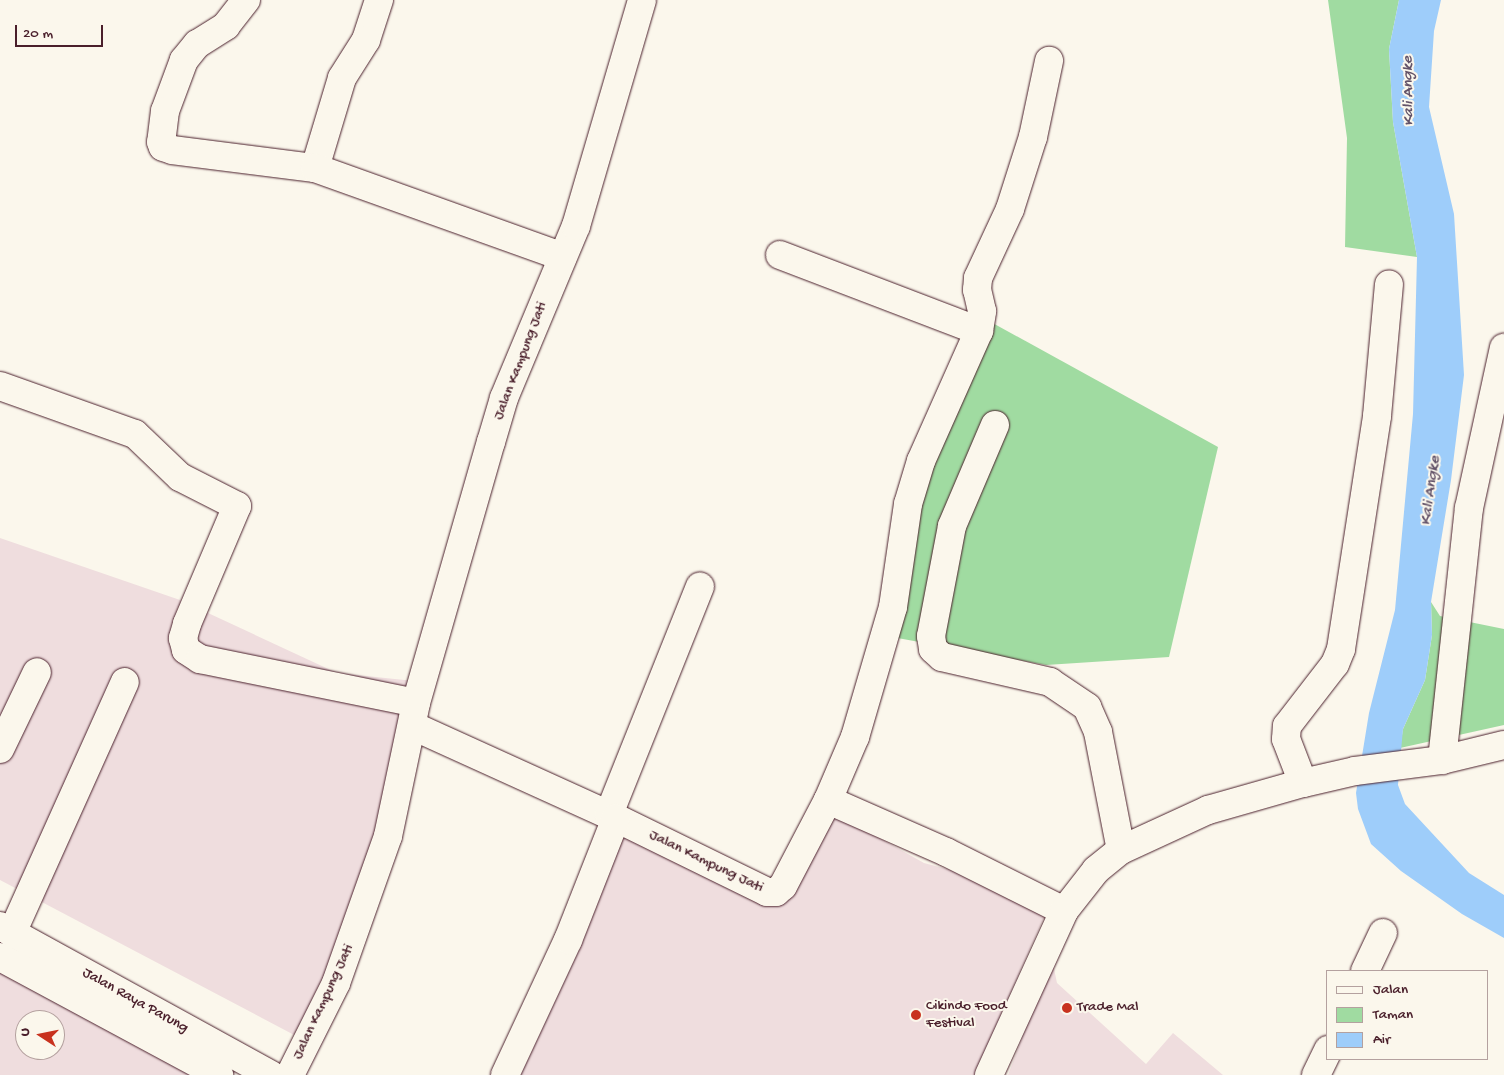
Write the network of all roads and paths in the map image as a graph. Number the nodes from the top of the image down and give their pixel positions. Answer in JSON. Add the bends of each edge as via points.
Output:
{"nodes":[{"id":1,"x":246,"y":0,"type":"edge"},
{"id":2,"x":379,"y":0,"type":"edge"},
{"id":3,"x":642,"y":0,"type":"edge"},
{"id":4,"x":1050,"y":61,"type":"dead end"},
{"id":5,"x":315,"y":168,"type":"junction"},
{"id":6,"x":780,"y":255,"type":"dead end"},
{"id":7,"x":563,"y":257,"type":"junction"},
{"id":8,"x":1389,"y":285,"type":"dead end"},
{"id":9,"x":979,"y":331,"type":"junction"},
{"id":10,"x":1504,"y":348,"type":"edge"},
{"id":11,"x":0,"y":386,"type":"edge"},
{"id":12,"x":995,"y":426,"type":"dead end"},
{"id":13,"x":700,"y":586,"type":"dead end"},
{"id":14,"x":37,"y":672,"type":"dead end"},
{"id":15,"x":125,"y":682,"type":"dead end"},
{"id":16,"x":414,"y":715,"type":"junction"},
{"id":17,"x":1504,"y":745,"type":"edge"},
{"id":18,"x":0,"y":749,"type":"edge"},
{"id":19,"x":1442,"y":760,"type":"junction"},
{"id":20,"x":1303,"y":783,"type":"junction"},
{"id":21,"x":828,"y":800,"type":"junction"},
{"id":22,"x":612,"y":816,"type":"junction"},
{"id":23,"x":1121,"y":850,"type":"junction"},
{"id":24,"x":1064,"y":911,"type":"junction"},
{"id":25,"x":1383,"y":933,"type":"dead end"},
{"id":26,"x":4,"y":939,"type":"edge"},
{"id":27,"x":1365,"y":970,"type":"edge"},
{"id":28,"x":1326,"y":1054,"type":"edge"},
{"id":29,"x":218,"y":1075,"type":"edge"},
{"id":30,"x":271,"y":1075,"type":"edge"},
{"id":31,"x":290,"y":1075,"type":"edge"},
{"id":32,"x":505,"y":1075,"type":"edge"},
{"id":33,"x":989,"y":1075,"type":"edge"},
{"id":34,"x":1316,"y":1075,"type":"edge"}],
"edges":[{"from":1,"to":5,"type":"main road","via":[[226,26],[197,44],[184,60],[165,111],[163,147]]},
{"from":2,"to":5,"type":"main road","via":[[366,40],[342,78]]},
{"from":3,"to":7,"type":"main road","name":"Jalan Kampung Jati","via":[[576,226]]},
{"from":4,"to":9,"type":"main road","via":[[1033,137],[1010,209],[978,278],[976,290],[982,311]]},
{"from":5,"to":7,"type":"main road"},
{"from":6,"to":9,"type":"main road"},
{"from":7,"to":16,"type":"main road","name":"Jalan Kampung Jati","via":[[504,398]]},
{"from":8,"to":20,"type":"main road","via":[[1377,416],[1341,649],[1335,664],[1287,726],[1286,739]]},
{"from":9,"to":21,"type":"main road","via":[[921,461],[908,504],[893,607],[855,737]]},
{"from":10,"to":19,"type":"main road","via":[[1469,508]]},
{"from":11,"to":16,"type":"main road","via":[[135,434],[180,477],[237,506],[187,624],[183,638],[186,650],[200,659]]},
{"from":12,"to":23,"type":"main road","via":[[952,526],[931,636],[933,649],[942,657],[1050,682],[1087,708],[1098,732]]},
{"from":13,"to":22,"type":"main road"},
{"from":14,"to":18,"type":"main road"},
{"from":15,"to":26,"type":"main road"},
{"from":16,"to":22,"type":"main road","name":"Jalan Kampung Jati"},
{"from":16,"to":31,"type":"main road","name":"Jalan Kampung Jati","via":[[388,836],[356,932],[336,983]]},
{"from":17,"to":19,"type":"main road"},
{"from":19,"to":20,"type":"main road","via":[[1355,771]]},
{"from":20,"to":23,"type":"main road","via":[[1208,810]]},
{"from":21,"to":22,"type":"main road","name":"Jalan Kampung Jati","via":[[783,886],[776,892],[767,892]]},
{"from":21,"to":24,"type":"main road","via":[[946,852]]},
{"from":22,"to":32,"type":"main road","via":[[568,940]]},
{"from":23,"to":24,"type":"main road","via":[[1096,870]]},
{"from":24,"to":33,"type":"main road"},
{"from":25,"to":27,"type":"main road"},
{"from":26,"to":29,"type":"main road","name":"Jalan Raya Parung"},
{"from":26,"to":30,"type":"main road","name":"Jalan Raya Parung"},
{"from":28,"to":34,"type":"main road"}]}
